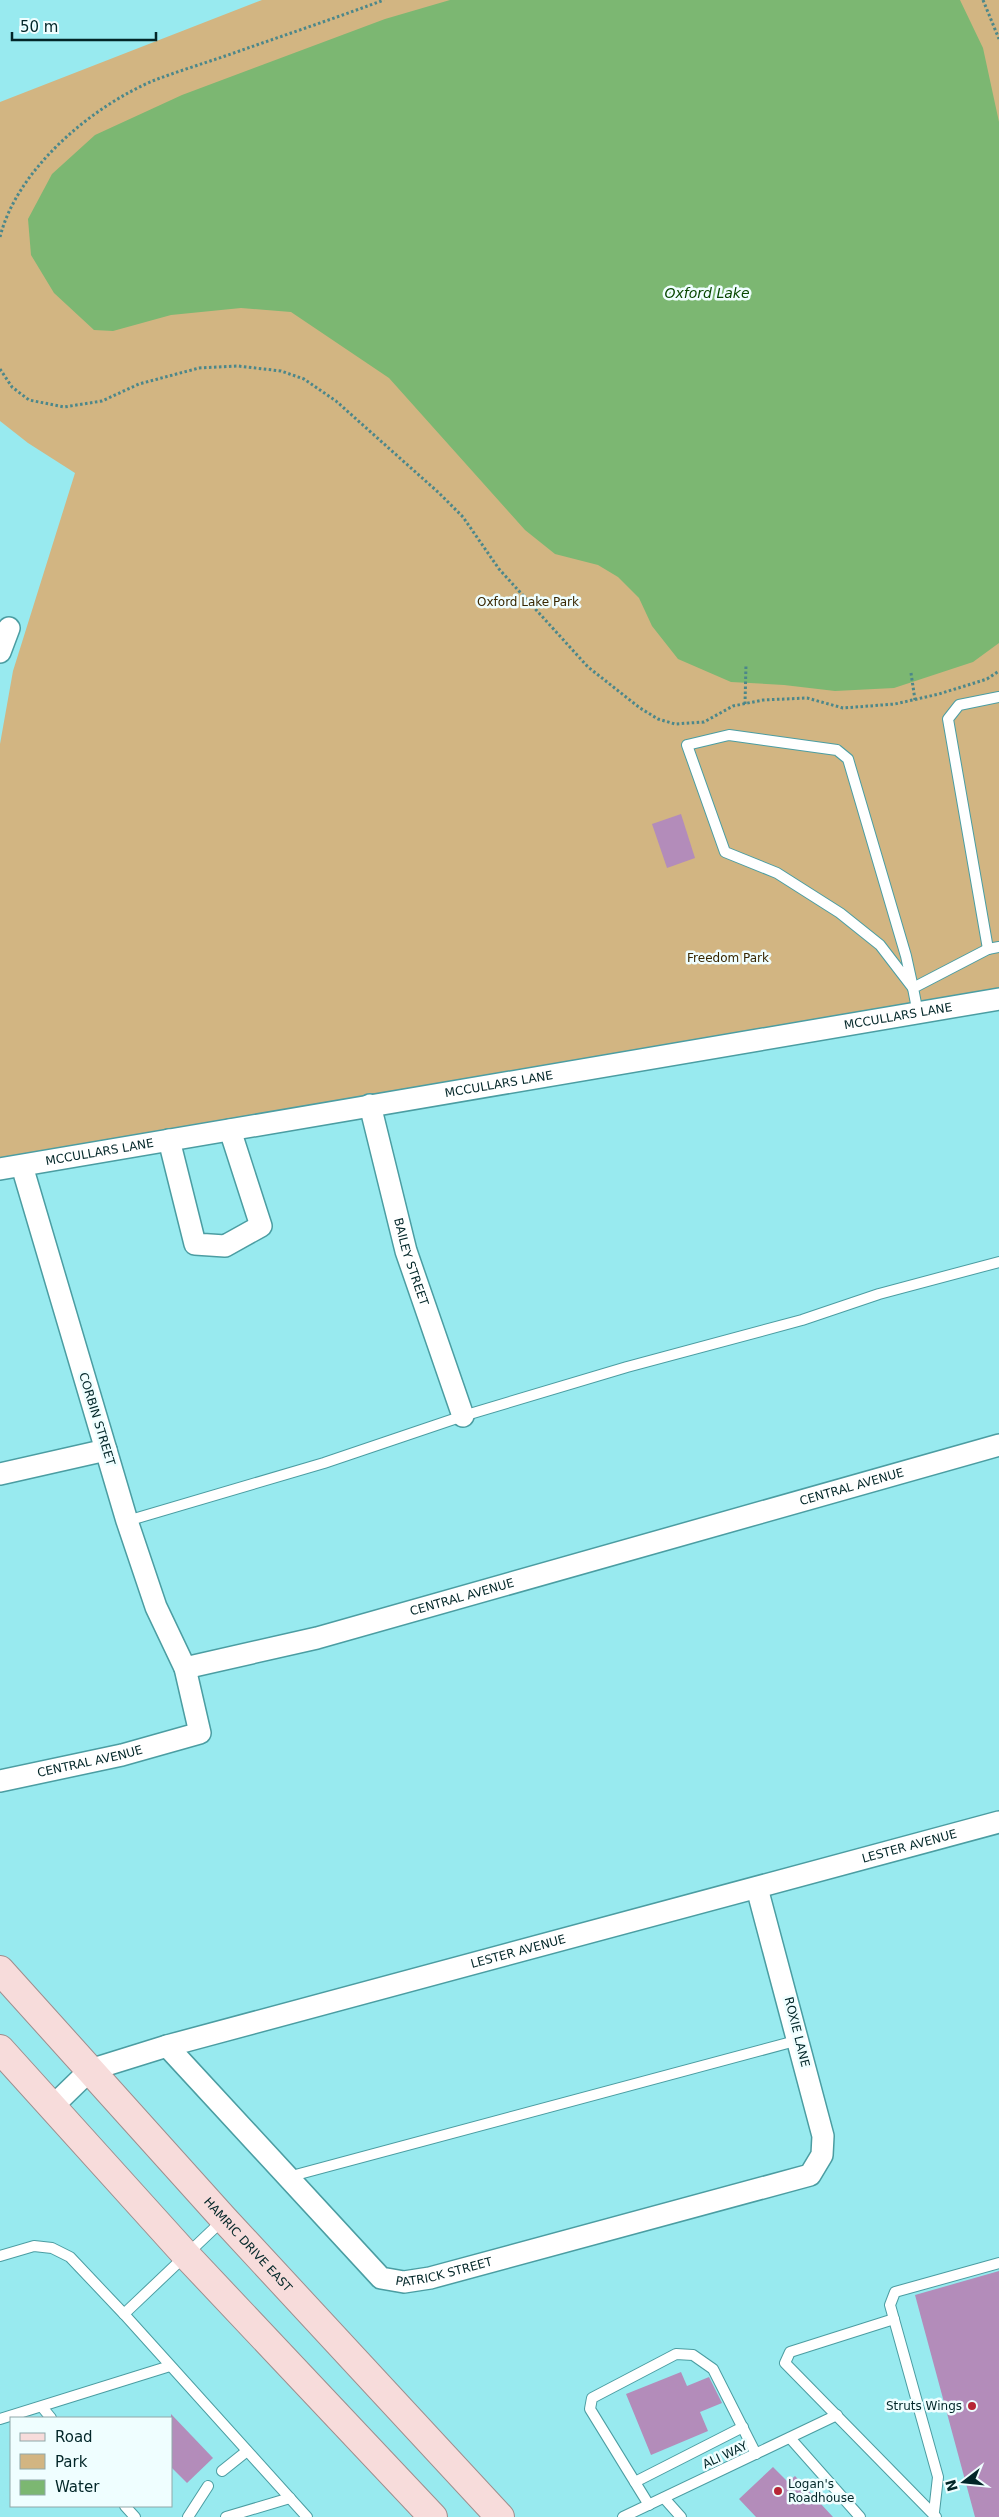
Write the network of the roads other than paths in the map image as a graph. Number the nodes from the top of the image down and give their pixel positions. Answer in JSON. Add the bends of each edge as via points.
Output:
{"nodes":[{"id":1,"x":9,"y":628,"type":"dead end"},
{"id":2,"x":0,"y":652,"type":"edge"},
{"id":3,"x":999,"y":698,"type":"edge"},
{"id":4,"x":999,"y":947,"type":"edge"},
{"id":5,"x":988,"y":949,"type":"junction"},
{"id":6,"x":913,"y":988,"type":"junction"},
{"id":7,"x":999,"y":1000,"type":"edge"},
{"id":8,"x":918,"y":1014,"type":"junction"},
{"id":9,"x":370,"y":1105,"type":"junction"},
{"id":10,"x":230,"y":1130,"type":"junction"},
{"id":11,"x":169,"y":1140,"type":"junction"},
{"id":12,"x":22,"y":1166,"type":"junction"},
{"id":13,"x":0,"y":1169,"type":"edge"},
{"id":14,"x":999,"y":1262,"type":"edge"},
{"id":15,"x":463,"y":1416,"type":"junction"},
{"id":16,"x":999,"y":1445,"type":"edge"},
{"id":17,"x":106,"y":1450,"type":"junction"},
{"id":18,"x":0,"y":1474,"type":"edge"},
{"id":19,"x":127,"y":1521,"type":"junction"},
{"id":20,"x":185,"y":1668,"type":"junction"},
{"id":21,"x":0,"y":1781,"type":"edge"},
{"id":22,"x":999,"y":1822,"type":"edge"},
{"id":23,"x":757,"y":1888,"type":"junction"},
{"id":24,"x":0,"y":1970,"type":"edge"},
{"id":25,"x":798,"y":2040,"type":"junction"},
{"id":26,"x":167,"y":2046,"type":"junction"},
{"id":27,"x":0,"y":2049,"type":"edge"},
{"id":28,"x":90,"y":2070,"type":"junction"},
{"id":29,"x":53,"y":2106,"type":"junction"},
{"id":30,"x":810,"y":2175,"type":"joint"},
{"id":31,"x":288,"y":2177,"type":"junction"},
{"id":32,"x":224,"y":2218,"type":"junction"},
{"id":33,"x":186,"y":2255,"type":"junction"},
{"id":34,"x":0,"y":2256,"type":"edge"},
{"id":35,"x":999,"y":2263,"type":"edge"},
{"id":36,"x":124,"y":2314,"type":"junction"},
{"id":37,"x":894,"y":2319,"type":"junction"},
{"id":38,"x":170,"y":2366,"type":"junction"},
{"id":39,"x":42,"y":2407,"type":"junction"},
{"id":40,"x":837,"y":2415,"type":"junction"},
{"id":41,"x":50,"y":2417,"type":"edge"},
{"id":42,"x":0,"y":2419,"type":"edge"},
{"id":43,"x":743,"y":2427,"type":"junction"},
{"id":44,"x":790,"y":2438,"type":"junction"},
{"id":45,"x":247,"y":2451,"type":"junction"},
{"id":46,"x":756,"y":2454,"type":"junction"},
{"id":47,"x":222,"y":2471,"type":"dead end"},
{"id":48,"x":634,"y":2482,"type":"junction"},
{"id":49,"x":208,"y":2486,"type":"dead end"},
{"id":50,"x":290,"y":2498,"type":"junction"},
{"id":51,"x":664,"y":2498,"type":"junction"},
{"id":52,"x":649,"y":2505,"type":"junction"},
{"id":53,"x":126,"y":2507,"type":"edge"},
{"id":54,"x":935,"y":2515,"type":"edge"},
{"id":55,"x":135,"y":2517,"type":"edge"},
{"id":56,"x":188,"y":2517,"type":"edge"},
{"id":57,"x":226,"y":2517,"type":"edge"},
{"id":58,"x":307,"y":2517,"type":"edge"},
{"id":59,"x":433,"y":2517,"type":"edge"},
{"id":60,"x":500,"y":2517,"type":"edge"},
{"id":61,"x":623,"y":2517,"type":"edge"},
{"id":62,"x":681,"y":2517,"type":"edge"},
{"id":63,"x":860,"y":2517,"type":"edge"}],
"edges":[{"from":1,"to":2,"type":"street"},
{"from":3,"to":5,"type":"lane","via":[[959,705],[948,719]]},
{"from":4,"to":5,"type":"lane"},
{"from":5,"to":6,"type":"lane"},
{"from":6,"to":6,"type":"lane","via":[[848,759],[837,750],[729,735],[687,745],[725,852],[777,873],[840,913],[880,945]]},
{"from":6,"to":8,"type":"lane"},
{"from":7,"to":8,"type":"street","name":"MCCULLARS LANE"},
{"from":8,"to":9,"type":"street","name":"MCCULLARS LANE"},
{"from":9,"to":10,"type":"street","name":"MCCULLARS LANE"},
{"from":9,"to":15,"type":"street","name":"BAILEY STREET","via":[[406,1251]]},
{"from":10,"to":11,"type":"street","name":"MCCULLARS LANE"},
{"from":10,"to":11,"type":"street","via":[[261,1226],[225,1246],[195,1244]]},
{"from":11,"to":12,"type":"street","name":"MCCULLARS LANE"},
{"from":12,"to":13,"type":"street","name":"MCCULLARS LANE"},
{"from":12,"to":17,"type":"street","name":"CORBIN STREET"},
{"from":14,"to":15,"type":"lane"},
{"from":15,"to":19,"type":"lane","via":[[324,1463]]},
{"from":16,"to":20,"type":"street","name":"CENTRAL AVENUE","via":[[335,1633]]},
{"from":17,"to":18,"type":"street"},
{"from":17,"to":19,"type":"street","name":"CORBIN STREET"},
{"from":19,"to":20,"type":"street","name":"CORBIN STREET","via":[[156,1607]]},
{"from":20,"to":21,"type":"street","name":"CENTRAL AVENUE","via":[[200,1733],[122,1755]]},
{"from":22,"to":23,"type":"street","name":"LESTER AVENUE"},
{"from":23,"to":25,"type":"street","name":"ROXIE LANE"},
{"from":23,"to":26,"type":"street","name":"LESTER AVENUE"},
{"from":24,"to":28,"type":"main road","name":"HAMRIC DRIVE EAST"},
{"from":25,"to":30,"type":"street","name":"ROXIE LANE","via":[[823,2136],[822,2155]]},
{"from":25,"to":31,"type":"lane"},
{"from":26,"to":28,"type":"street","name":"LESTER AVENUE"},
{"from":26,"to":31,"type":"street","name":"PATRICK STREET"},
{"from":27,"to":29,"type":"main road"},
{"from":28,"to":29,"type":"street","name":"LESTER AVENUE"},
{"from":28,"to":32,"type":"main road","name":"HAMRIC DRIVE EAST"},
{"from":29,"to":33,"type":"main road"},
{"from":30,"to":31,"type":"street","name":"PATRICK STREET","via":[[430,2278],[404,2282],[381,2278]]},
{"from":32,"to":33,"type":"lane"},
{"from":32,"to":60,"type":"main road","name":"HAMRIC DRIVE EAST"},
{"from":33,"to":36,"type":"lane"},
{"from":33,"to":59,"type":"main road"},
{"from":34,"to":36,"type":"lane","via":[[34,2246],[52,2248],[70,2258]]},
{"from":35,"to":37,"type":"lane","via":[[895,2292],[890,2305]]},
{"from":36,"to":38,"type":"lane"},
{"from":37,"to":40,"type":"lane","via":[[790,2352],[785,2362]]},
{"from":37,"to":54,"type":"lane","via":[[938,2477]]},
{"from":38,"to":39,"type":"lane"},
{"from":38,"to":45,"type":"lane"},
{"from":39,"to":41,"type":"lane"},
{"from":39,"to":42,"type":"lane"},
{"from":40,"to":44,"type":"lane","name":"ALI WAY"},
{"from":40,"to":54,"type":"lane"},
{"from":43,"to":46,"type":"lane"},
{"from":43,"to":48,"type":"lane"},
{"from":43,"to":48,"type":"lane","via":[[713,2369],[693,2355],[676,2354],[592,2398],[590,2409]]},
{"from":44,"to":46,"type":"lane","name":"ALI WAY"},
{"from":44,"to":63,"type":"lane"},
{"from":45,"to":47,"type":"lane"},
{"from":45,"to":50,"type":"lane"},
{"from":46,"to":51,"type":"lane","name":"ALI WAY"},
{"from":48,"to":52,"type":"lane"},
{"from":49,"to":56,"type":"lane"},
{"from":50,"to":57,"type":"lane"},
{"from":50,"to":58,"type":"lane"},
{"from":51,"to":52,"type":"lane","name":"ALI WAY"},
{"from":51,"to":62,"type":"lane"},
{"from":52,"to":61,"type":"lane","name":"ALI WAY"},
{"from":53,"to":55,"type":"lane"}]}
